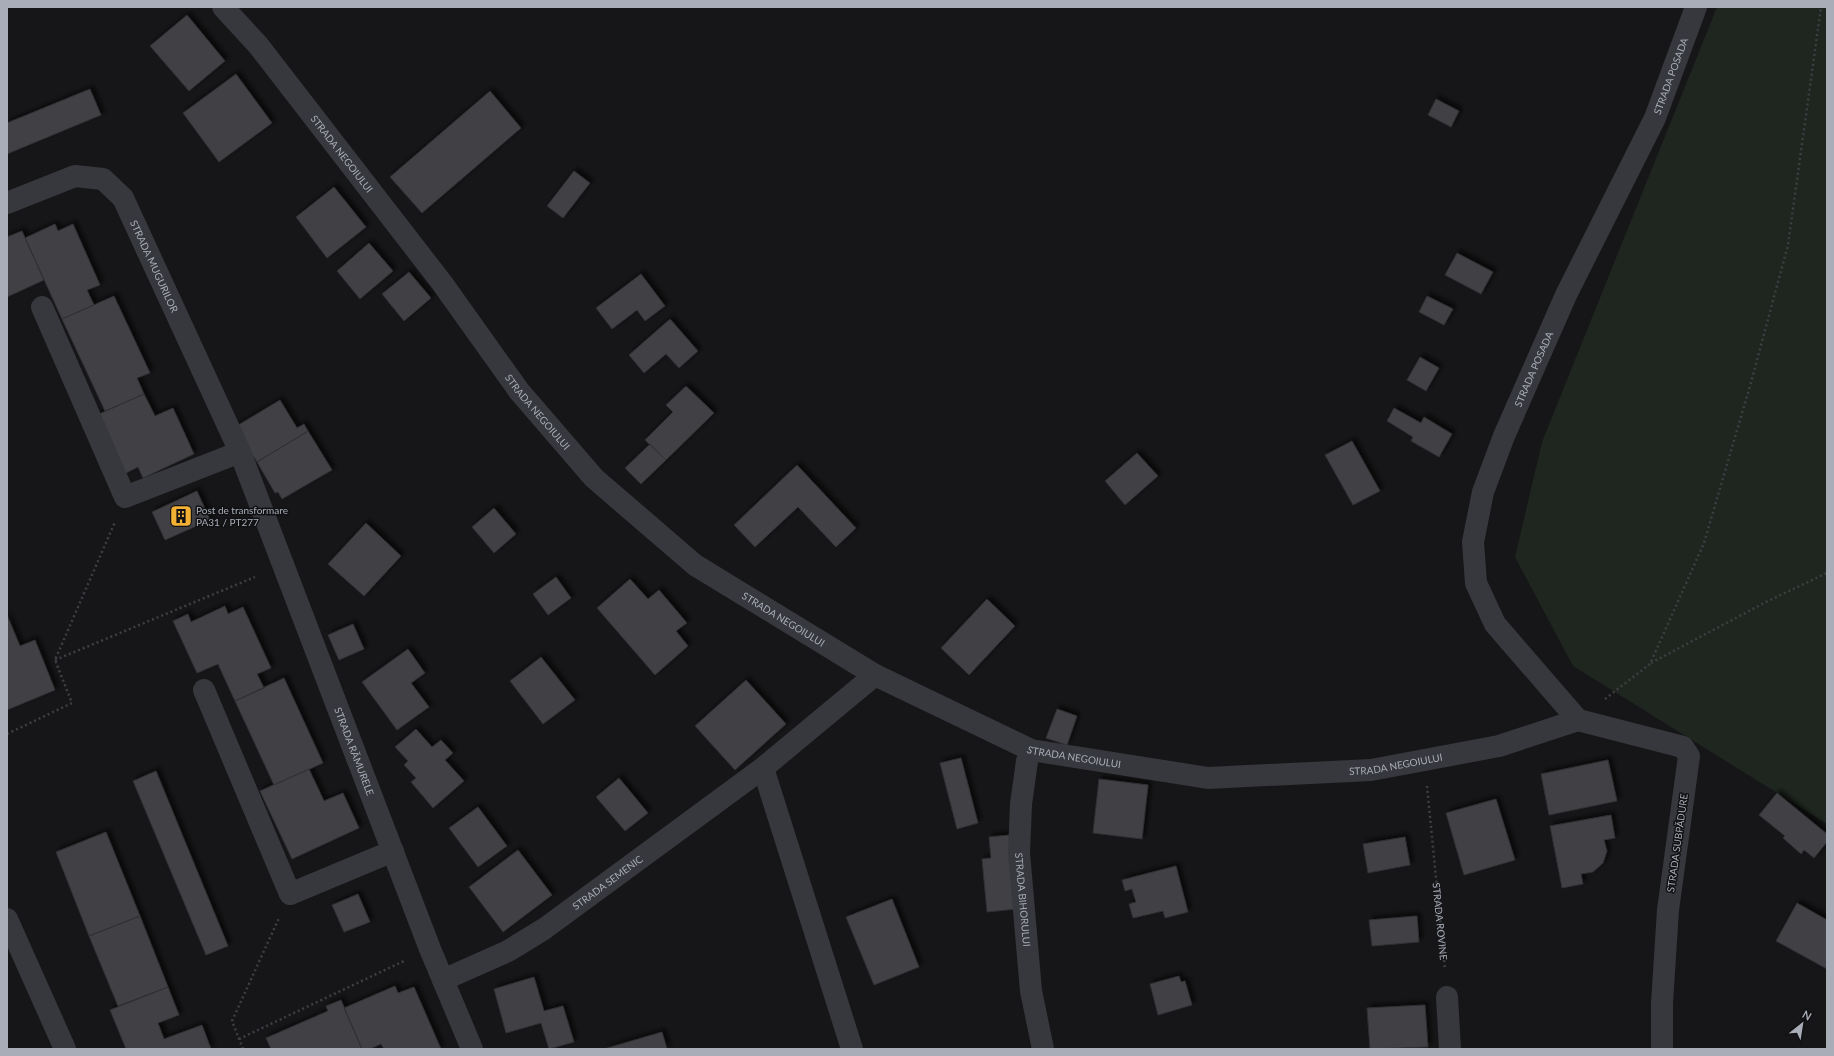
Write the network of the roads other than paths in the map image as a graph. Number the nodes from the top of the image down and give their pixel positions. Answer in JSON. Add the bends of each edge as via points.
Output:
{"nodes":[{"id":1,"x":223,"y":7,"type":"edge"},
{"id":2,"x":1696,"y":7,"type":"edge"},
{"id":3,"x":7,"y":203,"type":"edge"},
{"id":4,"x":42,"y":307,"type":"dead end"},
{"id":5,"x":240,"y":452,"type":"junction"},
{"id":6,"x":875,"y":675,"type":"junction"},
{"id":7,"x":204,"y":690,"type":"dead end"},
{"id":8,"x":1578,"y":720,"type":"junction"},
{"id":9,"x":1031,"y":750,"type":"junction"},
{"id":10,"x":762,"y":768,"type":"junction"},
{"id":11,"x":393,"y":851,"type":"junction"},
{"id":12,"x":7,"y":919,"type":"edge"},
{"id":13,"x":444,"y":980,"type":"junction"},
{"id":14,"x":1447,"y":997,"type":"road end"},
{"id":15,"x":65,"y":1049,"type":"edge"},
{"id":16,"x":472,"y":1049,"type":"edge"},
{"id":17,"x":852,"y":1049,"type":"edge"},
{"id":18,"x":1043,"y":1049,"type":"edge"},
{"id":19,"x":1450,"y":1049,"type":"edge"},
{"id":20,"x":1662,"y":1049,"type":"edge"}],
"edges":[{"from":1,"to":6,"type":"street","name":"STRADA NEGOIULUI","via":[[258,45],[437,276],[519,391],[594,478],[695,565]]},
{"from":2,"to":8,"type":"street","name":"STRADA POSADA","via":[[1655,118],[1566,295],[1504,436],[1483,492],[1473,542],[1476,583],[1495,624]]},
{"from":3,"to":5,"type":"street","name":"STRADA MUGURILOR","via":[[74,176],[103,180],[123,198]]},
{"from":4,"to":5,"type":"street","via":[[125,497]]},
{"from":5,"to":11,"type":"street","name":"STRADA RĂMURELE"},
{"from":6,"to":9,"type":"street","name":"STRADA NEGOIULUI"},
{"from":6,"to":10,"type":"street","name":"STRADA SEMENIC"},
{"from":7,"to":11,"type":"street","via":[[290,894]]},
{"from":8,"to":9,"type":"street","name":"STRADA NEGOIULUI","via":[[1499,746],[1372,770],[1208,778]]},
{"from":8,"to":20,"type":"street","name":"STRADA SUBPĂDURE","via":[[1683,747],[1689,756],[1668,910]]},
{"from":9,"to":18,"type":"street","name":"STRADA BIHORULUI","via":[[1021,804],[1019,853],[1031,991]]},
{"from":10,"to":13,"type":"street","name":"STRADA SEMENIC","via":[[544,929],[508,951]]},
{"from":10,"to":17,"type":"street"},
{"from":11,"to":13,"type":"street","name":"STRADA RĂMURELE"},
{"from":12,"to":15,"type":"street"},
{"from":13,"to":16,"type":"street","name":"STRADA RĂMURELE"},
{"from":14,"to":19,"type":"street"}]}
